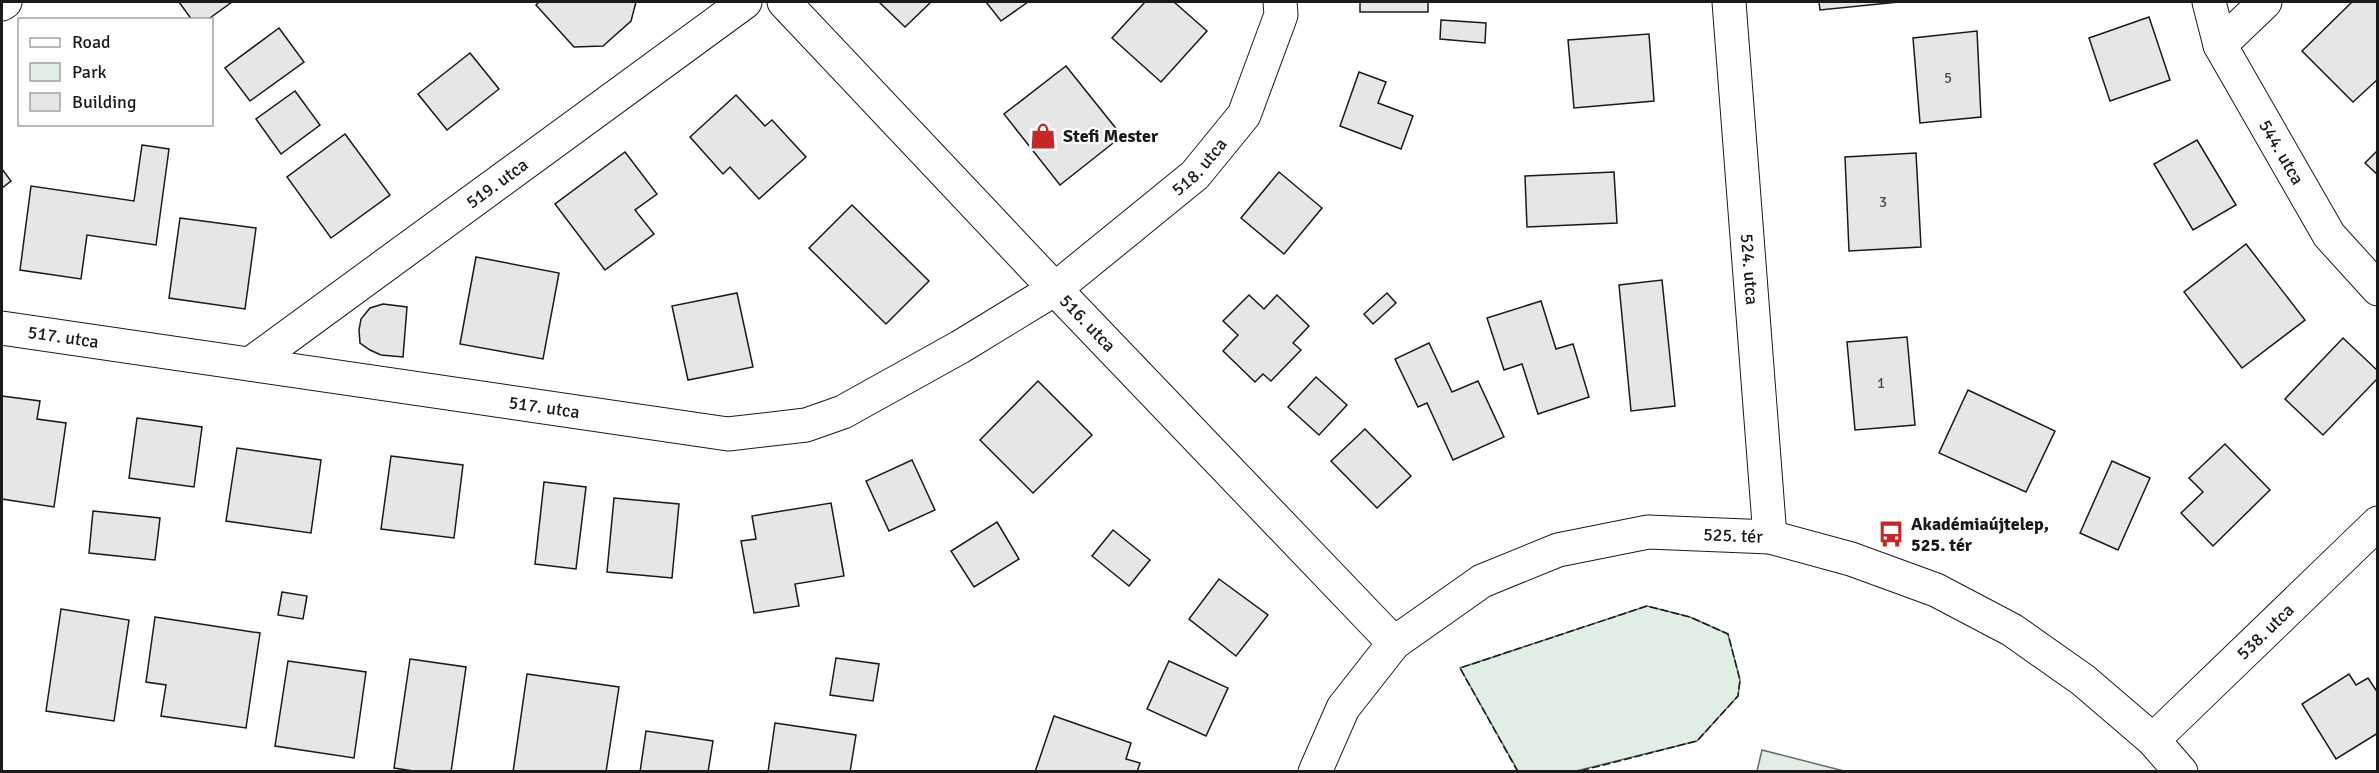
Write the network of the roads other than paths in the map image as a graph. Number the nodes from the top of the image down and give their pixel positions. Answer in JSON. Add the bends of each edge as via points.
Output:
{"nodes":[{"id":1,"x":744,"y":2,"type":"edge"},
{"id":2,"x":784,"y":2,"type":"edge"},
{"id":3,"x":1280,"y":2,"type":"edge"},
{"id":4,"x":1729,"y":2,"type":"edge"},
{"id":5,"x":2209,"y":2,"type":"edge"},
{"id":6,"x":2265,"y":2,"type":"edge"},
{"id":7,"x":2220,"y":45,"type":"junction"},
{"id":8,"x":1055,"y":289,"type":"junction"},
{"id":9,"x":2378,"y":289,"type":"edge"},
{"id":10,"x":2,"y":328,"type":"edge"},
{"id":11,"x":250,"y":364,"type":"junction"},
{"id":12,"x":2378,"y":523,"type":"edge"},
{"id":13,"x":1770,"y":537,"type":"junction"},
{"id":14,"x":1394,"y":643,"type":"junction"},
{"id":15,"x":2153,"y":740,"type":"junction"},
{"id":16,"x":1315,"y":771,"type":"edge"},
{"id":17,"x":2181,"y":771,"type":"edge"}],
"edges":[{"from":1,"to":11,"type":"street","name":"519. utca"},
{"from":2,"to":8,"type":"street","name":"516. utca"},
{"from":3,"to":8,"type":"street","name":"518. utca","via":[[1281,15],[1244,115],[1195,175]]},
{"from":4,"to":13,"type":"street","name":"524. utca"},
{"from":5,"to":7,"type":"street","name":"544. utca"},
{"from":6,"to":7,"type":"street"},
{"from":7,"to":9,"type":"street","name":"544. utca","via":[[2329,235]]},
{"from":8,"to":11,"type":"street","name":"517. utca","via":[[843,412],[806,425],[766,431],[728,434]]},
{"from":8,"to":14,"type":"street","name":"516. utca"},
{"from":10,"to":11,"type":"street","name":"517. utca"},
{"from":12,"to":15,"type":"street","name":"538. utca"},
{"from":13,"to":14,"type":"street","name":"525. tér","via":[[1648,532],[1558,550],[1482,581]]},
{"from":13,"to":15,"type":"street","name":"525. tér","via":[[1851,559],[1945,595],[2012,630],[2083,680]]},
{"from":14,"to":16,"type":"street","name":"525. tér","via":[[1343,708]]},
{"from":15,"to":17,"type":"street","name":"525. tér"}]}
